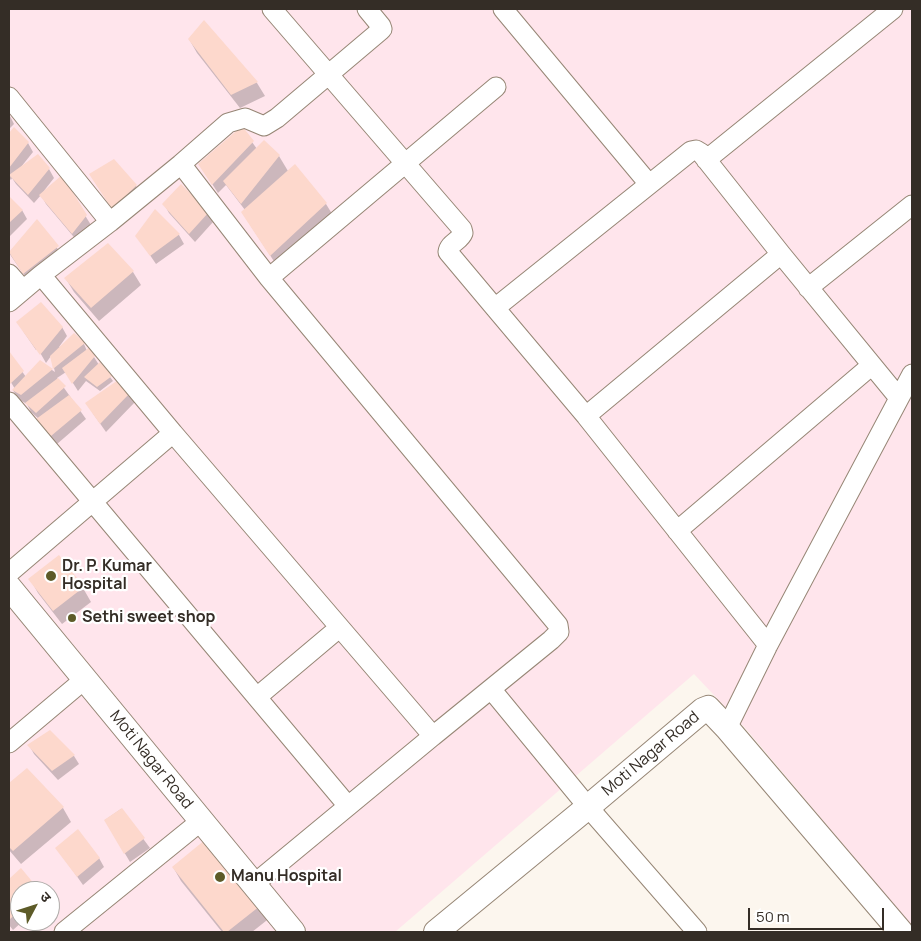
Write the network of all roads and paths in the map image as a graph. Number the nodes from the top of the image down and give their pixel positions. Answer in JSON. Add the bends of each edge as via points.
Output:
{"nodes":[{"id":1,"x":272,"y":9,"type":"edge"},
{"id":2,"x":367,"y":9,"type":"edge"},
{"id":3,"x":503,"y":9,"type":"edge"},
{"id":4,"x":893,"y":9,"type":"edge"},
{"id":5,"x":328,"y":75,"type":"junction"},
{"id":6,"x":496,"y":87,"type":"dead end"},
{"id":7,"x":9,"y":98,"type":"edge"},
{"id":8,"x":706,"y":160,"type":"junction"},
{"id":9,"x":181,"y":164,"type":"junction"},
{"id":10,"x":404,"y":164,"type":"junction"},
{"id":11,"x":649,"y":184,"type":"junction"},
{"id":12,"x":912,"y":205,"type":"edge"},
{"id":13,"x":110,"y":222,"type":"junction"},
{"id":14,"x":781,"y":254,"type":"junction"},
{"id":15,"x":9,"y":274,"type":"edge"},
{"id":16,"x":41,"y":275,"type":"junction"},
{"id":17,"x":270,"y":278,"type":"junction"},
{"id":18,"x":808,"y":288,"type":"junction"},
{"id":19,"x":16,"y":296,"type":"edge"},
{"id":20,"x":495,"y":308,"type":"junction"},
{"id":21,"x":872,"y":365,"type":"junction"},
{"id":22,"x":912,"y":374,"type":"edge"},
{"id":23,"x":899,"y":398,"type":"junction"},
{"id":24,"x":9,"y":402,"type":"edge"},
{"id":25,"x":586,"y":416,"type":"junction"},
{"id":26,"x":173,"y":434,"type":"junction"},
{"id":27,"x":93,"y":502,"type":"junction"},
{"id":28,"x":677,"y":530,"type":"junction"},
{"id":29,"x":9,"y":573,"type":"edge"},
{"id":30,"x":9,"y":587,"type":"edge"},
{"id":31,"x":339,"y":628,"type":"junction"},
{"id":32,"x":768,"y":645,"type":"junction"},
{"id":33,"x":84,"y":679,"type":"junction"},
{"id":34,"x":491,"y":690,"type":"junction"},
{"id":35,"x":257,"y":697,"type":"junction"},
{"id":36,"x":727,"y":728,"type":"junction"},
{"id":37,"x":433,"y":736,"type":"junction"},
{"id":38,"x":9,"y":743,"type":"edge"},
{"id":39,"x":348,"y":806,"type":"junction"},
{"id":40,"x":588,"y":807,"type":"junction"},
{"id":41,"x":201,"y":821,"type":"junction"},
{"id":42,"x":254,"y":884,"type":"junction"},
{"id":43,"x":64,"y":932,"type":"edge"},
{"id":44,"x":293,"y":932,"type":"edge"},
{"id":45,"x":436,"y":932,"type":"edge"},
{"id":46,"x":697,"y":932,"type":"edge"},
{"id":47,"x":901,"y":932,"type":"edge"}],
"edges":[{"from":1,"to":5,"type":"street"},
{"from":2,"to":5,"type":"street","via":[[382,29]]},
{"from":3,"to":11,"type":"street"},
{"from":4,"to":8,"type":"street"},
{"from":5,"to":9,"type":"street","via":[[266,125],[259,126],[244,118],[228,123]]},
{"from":5,"to":10,"type":"street"},
{"from":6,"to":10,"type":"street"},
{"from":7,"to":13,"type":"street"},
{"from":8,"to":11,"type":"street","via":[[696,150],[691,151]]},
{"from":8,"to":14,"type":"street"},
{"from":9,"to":13,"type":"street"},
{"from":9,"to":17,"type":"street"},
{"from":10,"to":17,"type":"street"},
{"from":10,"to":20,"type":"street","via":[[462,229],[462,236],[448,252]]},
{"from":11,"to":20,"type":"street"},
{"from":12,"to":18,"type":"street"},
{"from":13,"to":16,"type":"street"},
{"from":14,"to":18,"type":"street"},
{"from":14,"to":25,"type":"street"},
{"from":15,"to":19,"type":"street"},
{"from":16,"to":19,"type":"street"},
{"from":16,"to":26,"type":"street"},
{"from":17,"to":34,"type":"street","via":[[558,625],[558,632],[551,640]]},
{"from":18,"to":21,"type":"street"},
{"from":20,"to":25,"type":"street"},
{"from":21,"to":23,"type":"street"},
{"from":21,"to":28,"type":"street"},
{"from":22,"to":23,"type":"street"},
{"from":23,"to":32,"type":"street"},
{"from":24,"to":27,"type":"street"},
{"from":25,"to":28,"type":"street"},
{"from":26,"to":27,"type":"street"},
{"from":26,"to":31,"type":"street"},
{"from":27,"to":29,"type":"street"},
{"from":27,"to":35,"type":"street"},
{"from":28,"to":32,"type":"street"},
{"from":30,"to":33,"type":"street","name":"Moti Nagar Road"},
{"from":31,"to":35,"type":"street"},
{"from":31,"to":37,"type":"street"},
{"from":32,"to":36,"type":"street"},
{"from":33,"to":38,"type":"street"},
{"from":33,"to":41,"type":"street","name":"Moti Nagar Road"},
{"from":34,"to":37,"type":"street"},
{"from":34,"to":40,"type":"street"},
{"from":35,"to":39,"type":"street"},
{"from":36,"to":40,"type":"street","name":"Moti Nagar Road","via":[[713,711],[708,708],[702,710]]},
{"from":36,"to":47,"type":"street","name":"Moti Nagar Road"},
{"from":37,"to":39,"type":"street"},
{"from":39,"to":42,"type":"street"},
{"from":40,"to":45,"type":"street","name":"Moti Nagar Road"},
{"from":40,"to":46,"type":"street"},
{"from":41,"to":42,"type":"street","name":"Moti Nagar Road"},
{"from":41,"to":43,"type":"street"},
{"from":42,"to":44,"type":"street","name":"Moti Nagar Road"}]}
